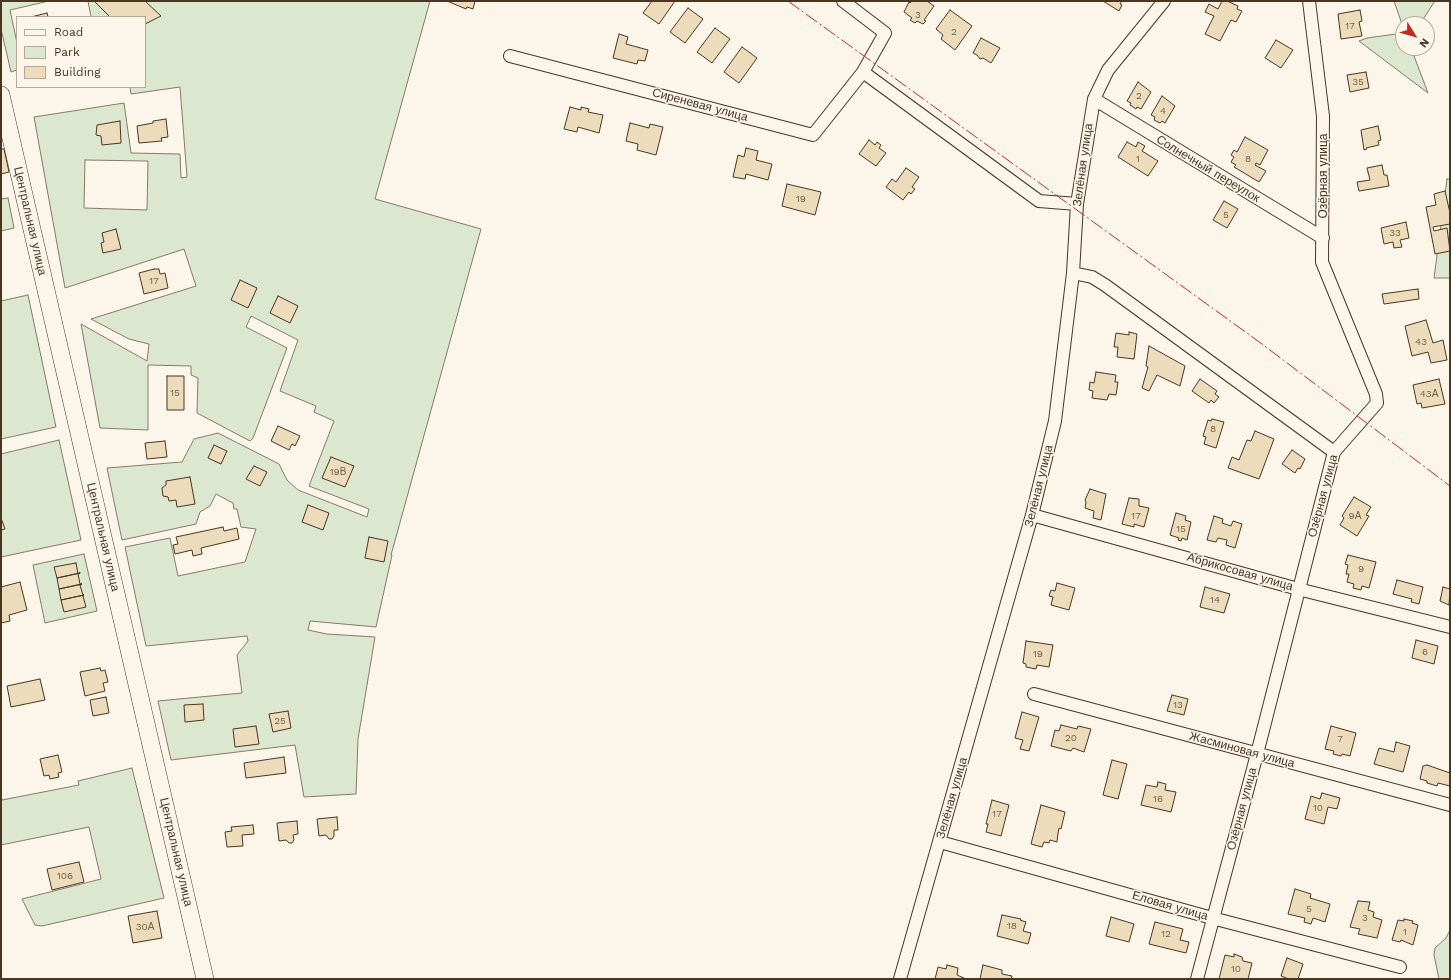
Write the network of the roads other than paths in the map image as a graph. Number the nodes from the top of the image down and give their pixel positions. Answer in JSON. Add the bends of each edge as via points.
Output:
{"nodes":[{"id":1,"x":843,"y":1,"type":"edge"},
{"id":2,"x":1164,"y":1,"type":"edge"},
{"id":3,"x":1309,"y":1,"type":"edge"},
{"id":4,"x":510,"y":56,"type":"dead end"},
{"id":5,"x":863,"y":72,"type":"junction"},
{"id":6,"x":1,"y":96,"type":"edge"},
{"id":7,"x":1094,"y":99,"type":"junction"},
{"id":8,"x":1077,"y":204,"type":"junction"},
{"id":9,"x":1323,"y":238,"type":"junction"},
{"id":10,"x":1073,"y":273,"type":"junction"},
{"id":11,"x":1334,"y":452,"type":"junction"},
{"id":12,"x":1032,"y":515,"type":"junction"},
{"id":13,"x":1298,"y":588,"type":"junction"},
{"id":14,"x":1450,"y":627,"type":"edge"},
{"id":15,"x":1034,"y":694,"type":"dead end"},
{"id":16,"x":1257,"y":754,"type":"junction"},
{"id":17,"x":1450,"y":805,"type":"edge"},
{"id":18,"x":940,"y":842,"type":"junction"},
{"id":19,"x":1212,"y":918,"type":"junction"},
{"id":20,"x":1400,"y":967,"type":"dead end"},
{"id":21,"x":205,"y":979,"type":"edge"},
{"id":22,"x":900,"y":979,"type":"edge"},
{"id":23,"x":1197,"y":979,"type":"edge"}],
"edges":[{"from":1,"to":5,"type":"street","via":[[885,33]]},
{"from":2,"to":7,"type":"street","name":"Зелёная улица","via":[[1108,70]]},
{"from":3,"to":9,"type":"street","name":"Озёрная улица","via":[[1323,116]]},
{"from":4,"to":5,"type":"street","name":"Сиреневая улица","via":[[813,135]]},
{"from":5,"to":8,"type":"street","via":[[1039,201]]},
{"from":6,"to":21,"type":"main road","name":"Центральная улица"},
{"from":7,"to":8,"type":"street","name":"Зелёная улица"},
{"from":7,"to":9,"type":"street","name":"Солнечный переулок"},
{"from":8,"to":10,"type":"street","name":"Зелёная улица"},
{"from":9,"to":11,"type":"street","name":"Озёрная улица","via":[[1322,262],[1376,394],[1377,403]]},
{"from":10,"to":11,"type":"street","via":[[1092,277],[1105,285]]},
{"from":10,"to":12,"type":"street","name":"Зелёная улица","via":[[1055,421]]},
{"from":11,"to":13,"type":"street","name":"Озёрная улица"},
{"from":12,"to":13,"type":"street","name":"Абрикосовая улица"},
{"from":12,"to":18,"type":"street","name":"Зелёная улица"},
{"from":13,"to":14,"type":"street","name":"Абрикосовая улица"},
{"from":13,"to":16,"type":"street","name":"Озёрная улица"},
{"from":15,"to":16,"type":"street","name":"Жасминовая улица"},
{"from":16,"to":17,"type":"street","name":"Жасминовая улица"},
{"from":16,"to":19,"type":"street","name":"Озёрная улица"},
{"from":18,"to":19,"type":"street","name":"Еловая улица"},
{"from":18,"to":22,"type":"street","name":"Зелёная улица"},
{"from":19,"to":20,"type":"street","name":"Еловая улица"},
{"from":19,"to":23,"type":"street","name":"Озёрная улица"}]}
